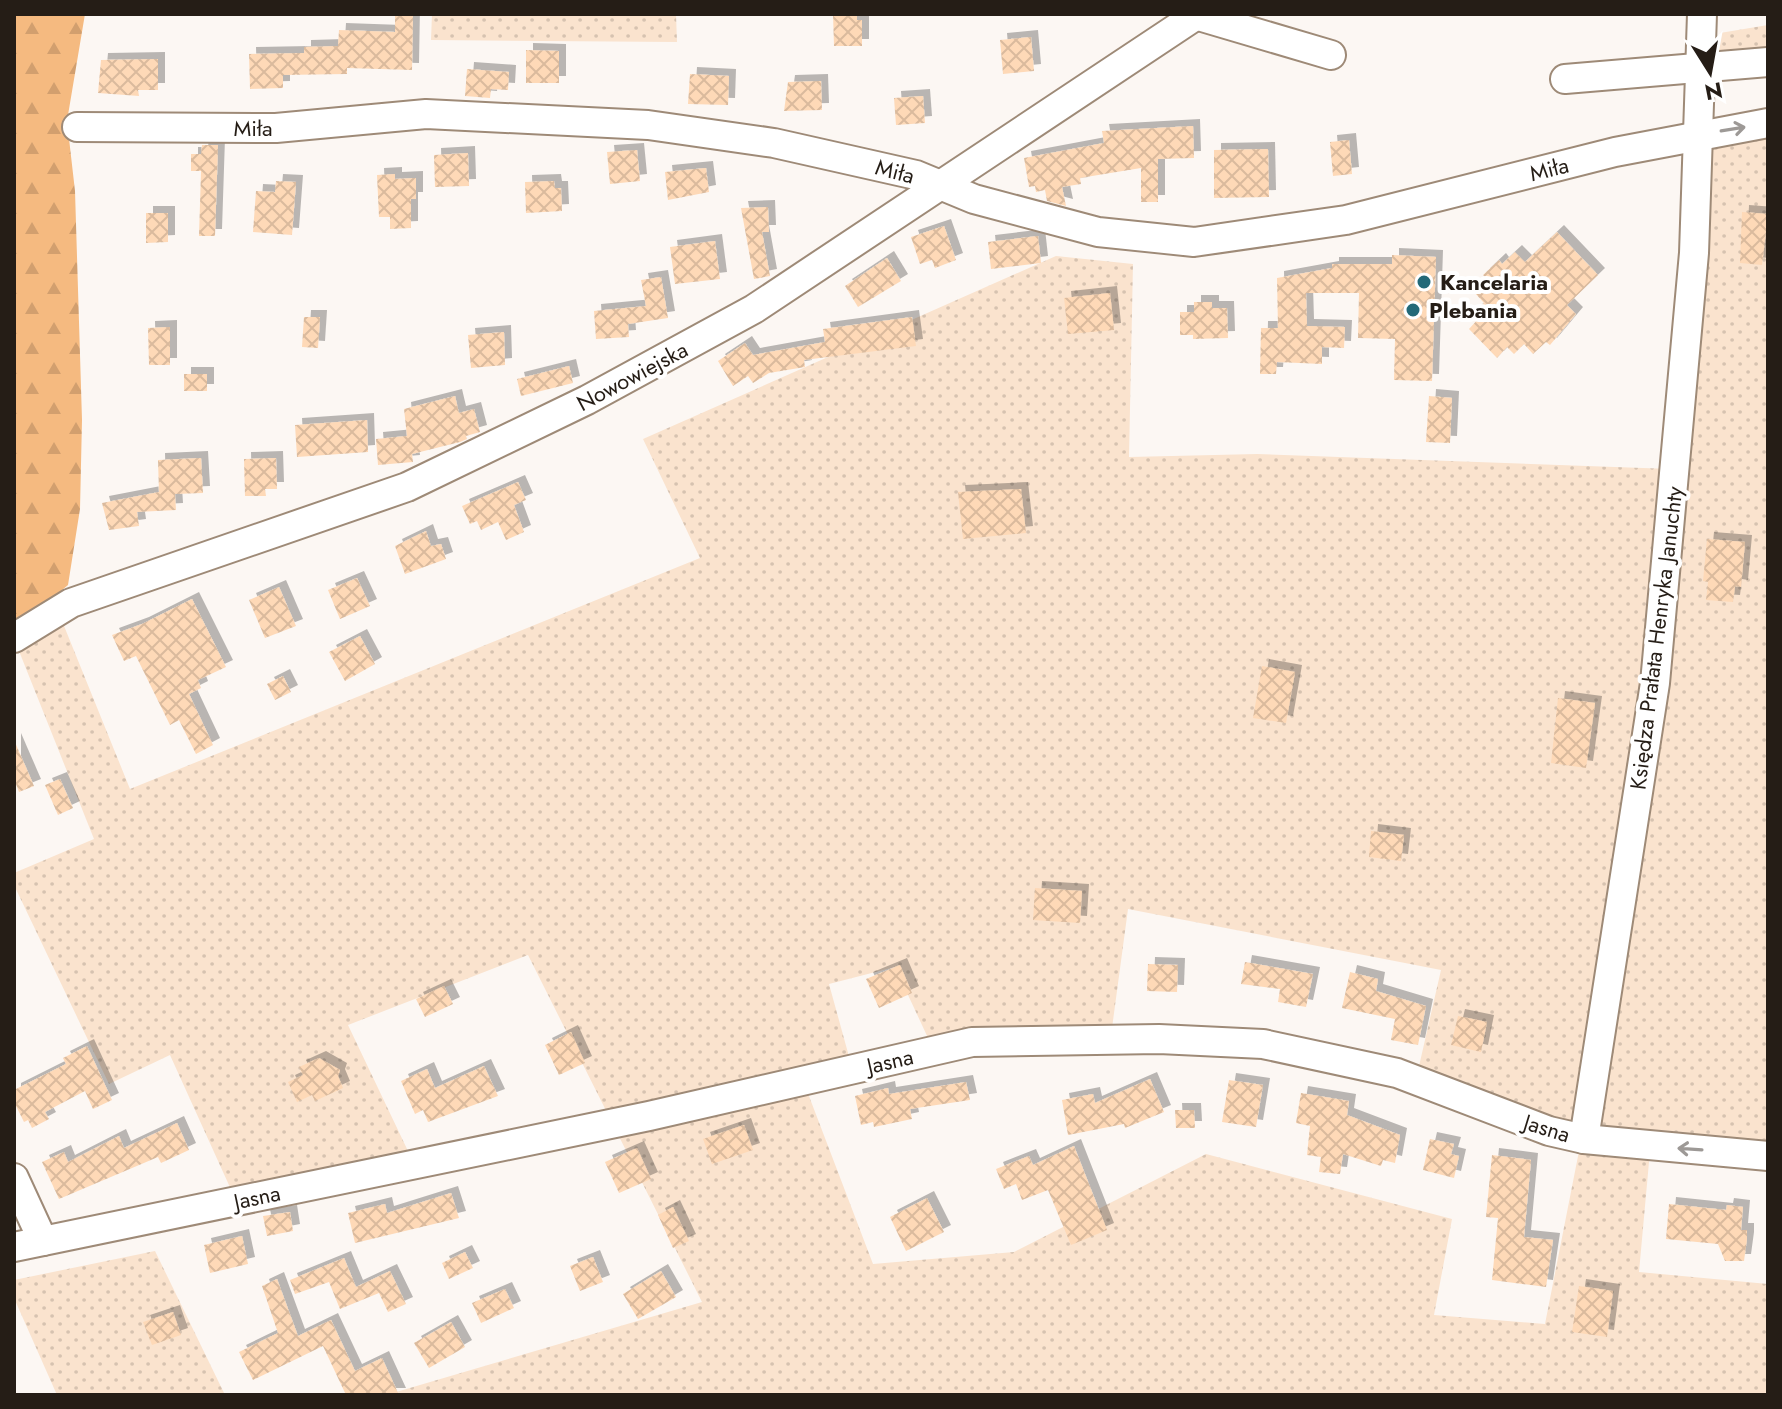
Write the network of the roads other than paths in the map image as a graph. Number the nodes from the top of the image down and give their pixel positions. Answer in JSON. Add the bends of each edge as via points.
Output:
{"nodes":[{"id":1,"x":1196,"y":14,"type":"edge"},
{"id":2,"x":1702,"y":14,"type":"edge"},
{"id":3,"x":1331,"y":55,"type":"dead end"},
{"id":4,"x":1768,"y":62,"type":"edge"},
{"id":5,"x":1701,"y":68,"type":"junction"},
{"id":6,"x":1565,"y":79,"type":"dead end"},
{"id":7,"x":1768,"y":123,"type":"edge"},
{"id":8,"x":77,"y":127,"type":"dead end"},
{"id":9,"x":1697,"y":134,"type":"junction"},
{"id":10,"x":939,"y":186,"type":"junction"},
{"id":11,"x":14,"y":638,"type":"edge"},
{"id":12,"x":1584,"y":1139,"type":"junction"},
{"id":13,"x":1768,"y":1156,"type":"edge"},
{"id":14,"x":14,"y":1178,"type":"edge"},
{"id":15,"x":43,"y":1241,"type":"junction"},
{"id":16,"x":14,"y":1247,"type":"edge"}],
"edges":[{"from":1,"to":3,"type":"street"},
{"from":1,"to":10,"type":"street","name":"Nowowiejska"},
{"from":2,"to":5,"type":"street"},
{"from":4,"to":5,"type":"street"},
{"from":5,"to":6,"type":"street"},
{"from":5,"to":9,"type":"street"},
{"from":9,"to":7,"type":"street","name":"Miła","one_way":true},
{"from":8,"to":10,"type":"street","name":"Miła","via":[[276,128],[426,114],[648,125],[774,143],[916,175]]},
{"from":9,"to":10,"type":"street","name":"Miła","via":[[1346,220],[1194,242],[1052,222]]},
{"from":9,"to":12,"type":"street","name":"Księdza Prałata Henryka Januchty","via":[[1694,253],[1655,683]]},
{"from":10,"to":11,"type":"street","name":"Nowowiejska","via":[[754,309],[573,407],[407,487],[71,603]]},
{"from":13,"to":12,"type":"street","name":"Jasna","one_way":true},
{"from":12,"to":15,"type":"street","name":"Jasna","via":[[1549,1131],[1397,1073],[1263,1044],[1159,1039],[972,1042],[649,1116]]},
{"from":14,"to":15,"type":"street"},
{"from":15,"to":16,"type":"street","name":"Jasna"}]}
